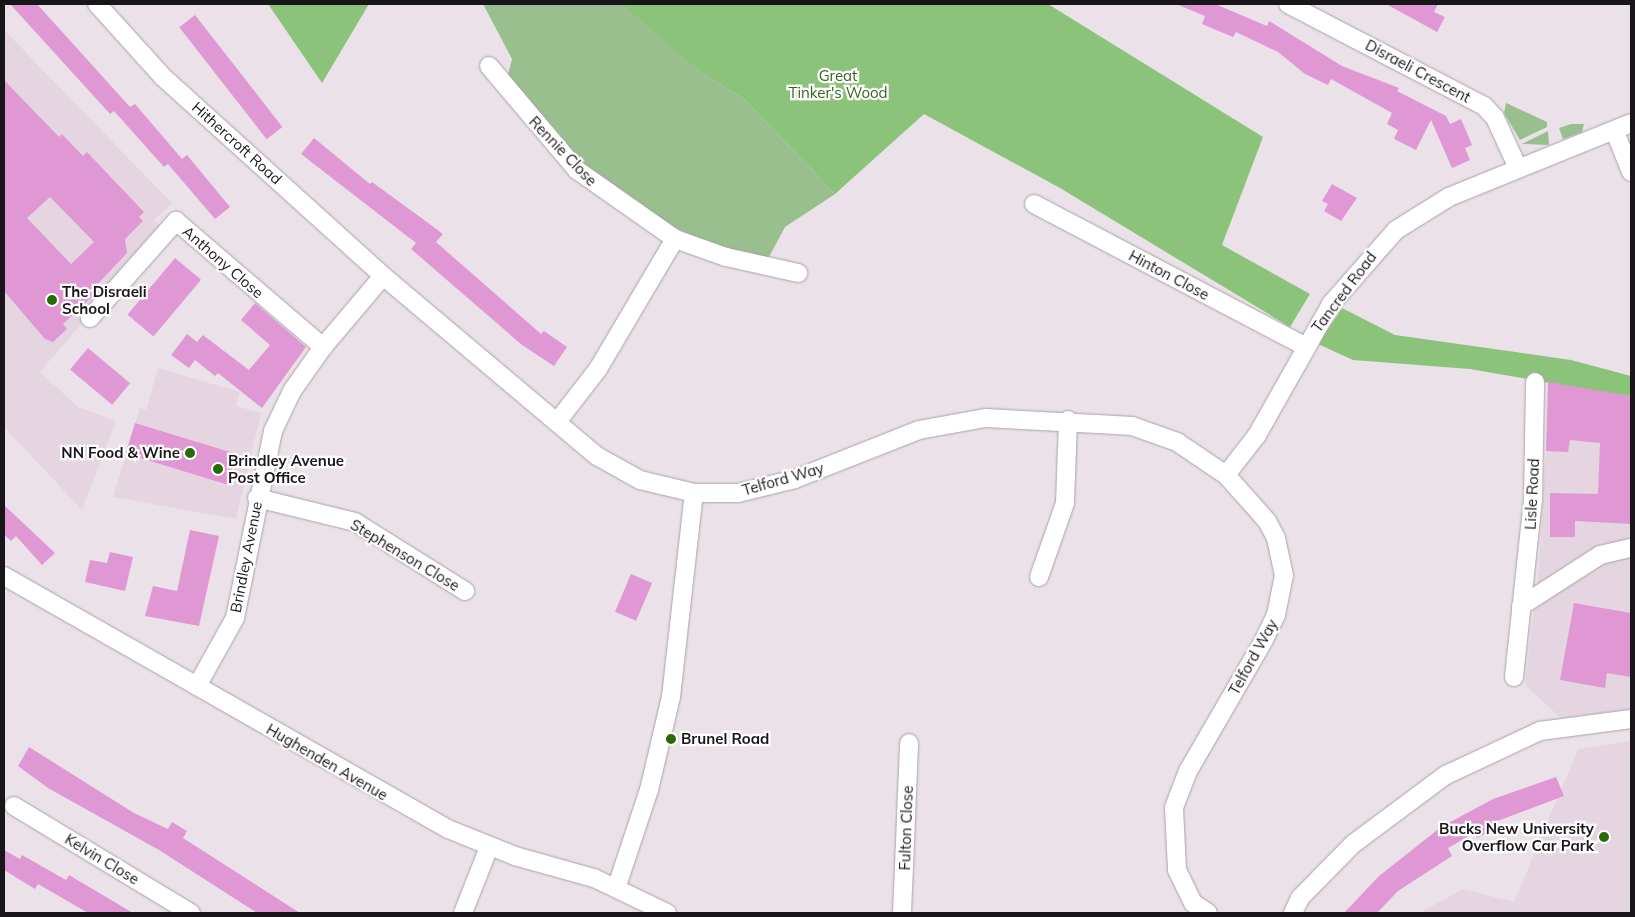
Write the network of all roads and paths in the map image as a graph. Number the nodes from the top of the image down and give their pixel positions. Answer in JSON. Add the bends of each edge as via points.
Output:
{"nodes":[{"id":1,"x":96,"y":4,"type":"edge"},
{"id":2,"x":1288,"y":4,"type":"edge"},
{"id":3,"x":489,"y":66,"type":"dead end"},
{"id":4,"x":1631,"y":124,"type":"edge"},
{"id":5,"x":1615,"y":132,"type":"junction"},
{"id":6,"x":1518,"y":168,"type":"junction"},
{"id":7,"x":1631,"y":172,"type":"edge"},
{"id":8,"x":1034,"y":204,"type":"dead end"},
{"id":9,"x":675,"y":239,"type":"junction"},
{"id":10,"x":798,"y":273,"type":"dead end"},
{"id":11,"x":383,"y":276,"type":"junction"},
{"id":12,"x":90,"y":318,"type":"dead end"},
{"id":13,"x":1304,"y":346,"type":"junction"},
{"id":14,"x":323,"y":347,"type":"junction"},
{"id":15,"x":1535,"y":382,"type":"dead end"},
{"id":16,"x":1068,"y":420,"type":"junction"},
{"id":17,"x":557,"y":422,"type":"junction"},
{"id":18,"x":1226,"y":475,"type":"junction"},
{"id":19,"x":694,"y":493,"type":"junction"},
{"id":20,"x":256,"y":498,"type":"junction"},
{"id":21,"x":1631,"y":548,"type":"edge"},
{"id":22,"x":4,"y":576,"type":"edge"},
{"id":23,"x":1039,"y":577,"type":"dead end"},
{"id":24,"x":465,"y":591,"type":"dead end"},
{"id":25,"x":1521,"y":606,"type":"junction"},
{"id":26,"x":1514,"y":677,"type":"dead end"},
{"id":27,"x":198,"y":686,"type":"junction"},
{"id":28,"x":1631,"y":719,"type":"edge"},
{"id":29,"x":910,"y":743,"type":"dead end"},
{"id":30,"x":14,"y":806,"type":"dead end"},
{"id":31,"x":489,"y":847,"type":"junction"},
{"id":32,"x":617,"y":886,"type":"junction"},
{"id":33,"x":191,"y":913,"type":"edge"},
{"id":34,"x":463,"y":913,"type":"edge"},
{"id":35,"x":667,"y":913,"type":"edge"},
{"id":36,"x":902,"y":913,"type":"edge"},
{"id":37,"x":1208,"y":913,"type":"edge"},
{"id":38,"x":1293,"y":913,"type":"edge"}],
"edges":[{"from":1,"to":11,"type":"street","name":"Hithercroft Road","via":[[163,77]]},
{"from":2,"to":6,"type":"street","name":"Disraeli Crescent","via":[[1484,106],[1495,118]]},
{"from":3,"to":9,"type":"street","name":"Rennie Close","via":[[577,170]]},
{"from":4,"to":5,"type":"street","name":"Tancred Road"},
{"from":5,"to":6,"type":"street","name":"Tancred Road"},
{"from":5,"to":7,"type":"street"},
{"from":6,"to":13,"type":"street","name":"Tancred Road","via":[[1449,197],[1396,230],[1355,273]]},
{"from":8,"to":13,"type":"street","name":"Hinton Close"},
{"from":9,"to":10,"type":"street","name":"Rennie Close","via":[[726,257]]},
{"from":9,"to":17,"type":"street","via":[[598,369]]},
{"from":11,"to":14,"type":"street","name":"Brindley Avenue"},
{"from":11,"to":17,"type":"street","name":"Telford Way"},
{"from":12,"to":14,"type":"street","name":"Anthony Close","via":[[176,221]]},
{"from":13,"to":18,"type":"street","name":"Tancred Road","via":[[1257,435]]},
{"from":14,"to":20,"type":"street","name":"Brindley Avenue","via":[[292,391],[273,431]]},
{"from":15,"to":25,"type":"street","name":"Lisle Road","via":[[1533,500]]},
{"from":16,"to":18,"type":"street","name":"Telford Way","via":[[1154,432],[1203,458]]},
{"from":16,"to":19,"type":"street","name":"Telford Way","via":[[986,418],[940,424],[882,442],[795,479],[738,493]]},
{"from":16,"to":23,"type":"street","via":[[1065,503]]},
{"from":17,"to":19,"type":"street","name":"Telford Way","via":[[616,469],[667,489]]},
{"from":18,"to":37,"type":"street","name":"Telford Way","via":[[1267,521],[1276,538],[1284,575],[1276,615],[1188,770],[1174,808],[1177,870],[1193,903]]},
{"from":19,"to":32,"type":"street","via":[[671,697],[649,790]]},
{"from":20,"to":24,"type":"street","name":"Stephenson Close","via":[[354,522]]},
{"from":20,"to":27,"type":"street","name":"Brindley Avenue","via":[[235,618]]},
{"from":21,"to":25,"type":"street","via":[[1600,555]]},
{"from":22,"to":27,"type":"street","name":"Hughenden Avenue"},
{"from":25,"to":26,"type":"street","name":"Lisle Road"},
{"from":27,"to":31,"type":"street","name":"Hughenden Avenue","via":[[383,794]]},
{"from":28,"to":38,"type":"street","via":[[1540,731],[1446,775],[1353,844],[1300,898]]},
{"from":29,"to":36,"type":"street","name":"Fulton Close"},
{"from":30,"to":33,"type":"street","name":"Kelvin Close"},
{"from":31,"to":32,"type":"street","name":"Hughenden Avenue"},
{"from":31,"to":34,"type":"street"},
{"from":32,"to":35,"type":"street","name":"Hughenden Avenue"}]}
